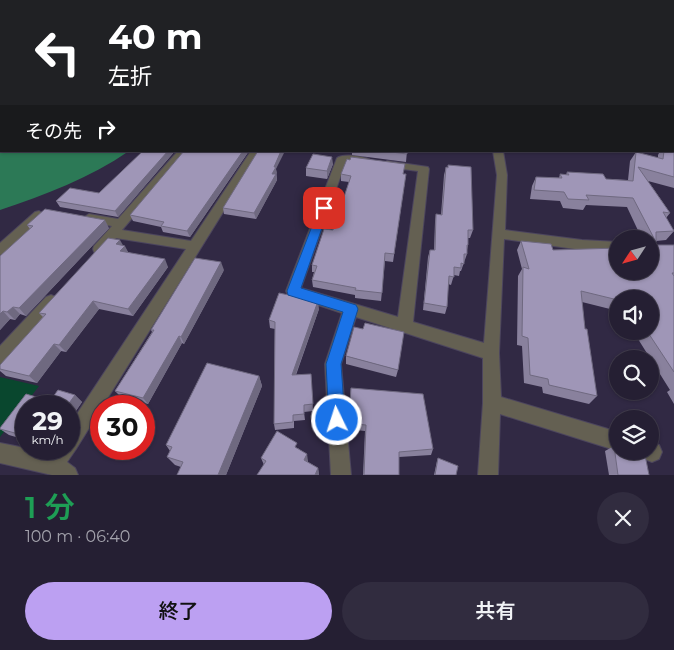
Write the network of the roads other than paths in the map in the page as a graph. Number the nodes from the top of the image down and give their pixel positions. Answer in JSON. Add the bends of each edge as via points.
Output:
{"nodes":[{"id":1,"x":183,"y":152,"type":"edge"},
{"id":2,"x":255,"y":152,"type":"edge"},
{"id":3,"x":498,"y":152,"type":"edge"},
{"id":4,"x":54,"y":212,"type":"edge"},
{"id":5,"x":73,"y":215,"type":"edge"},
{"id":6,"x":118,"y":228,"type":"junction"},
{"id":7,"x":499,"y":234,"type":"junction"},
{"id":8,"x":194,"y":246,"type":"junction"},
{"id":9,"x":609,"y":247,"type":"edge"},
{"id":10,"x":0,"y":250,"type":"edge"},
{"id":11,"x":87,"y":262,"type":"edge"},
{"id":12,"x":60,"y":291,"type":"edge"},
{"id":13,"x":351,"y":309,"type":"junction"},
{"id":14,"x":405,"y":324,"type":"junction"},
{"id":15,"x":491,"y":353,"type":"junction"},
{"id":16,"x":0,"y":356,"type":"edge"},
{"id":17,"x":492,"y":403,"type":"junction"},
{"id":18,"x":80,"y":425,"type":"edge"},
{"id":19,"x":609,"y":439,"type":"edge"},
{"id":20,"x":0,"y":453,"type":"edge"},
{"id":21,"x":62,"y":463,"type":"edge"},
{"id":22,"x":341,"y":475,"type":"edge"},
{"id":23,"x":488,"y":475,"type":"edge"}],
"edges":[{"from":1,"to":6,"type":"street"},
{"from":2,"to":8,"type":"street"},
{"from":3,"to":7,"type":"street","via":[[502,175]]},
{"from":4,"to":10,"type":"street","via":[[44,210]]},
{"from":5,"to":6,"type":"street"},
{"from":6,"to":8,"type":"street"},
{"from":6,"to":11,"type":"street"},
{"from":7,"to":9,"type":"street"},
{"from":7,"to":15,"type":"street"},
{"from":8,"to":18,"type":"street"},
{"from":12,"to":16,"type":"street"},
{"from":13,"to":14,"type":"street"},
{"from":13,"to":14,"type":"street","via":[[293,291],[342,158],[424,169]]},
{"from":13,"to":22,"type":"street","via":[[333,364]]},
{"from":14,"to":15,"type":"street"},
{"from":15,"to":17,"type":"street"},
{"from":17,"to":19,"type":"street"},
{"from":17,"to":23,"type":"street"},
{"from":20,"to":21,"type":"street"}]}
